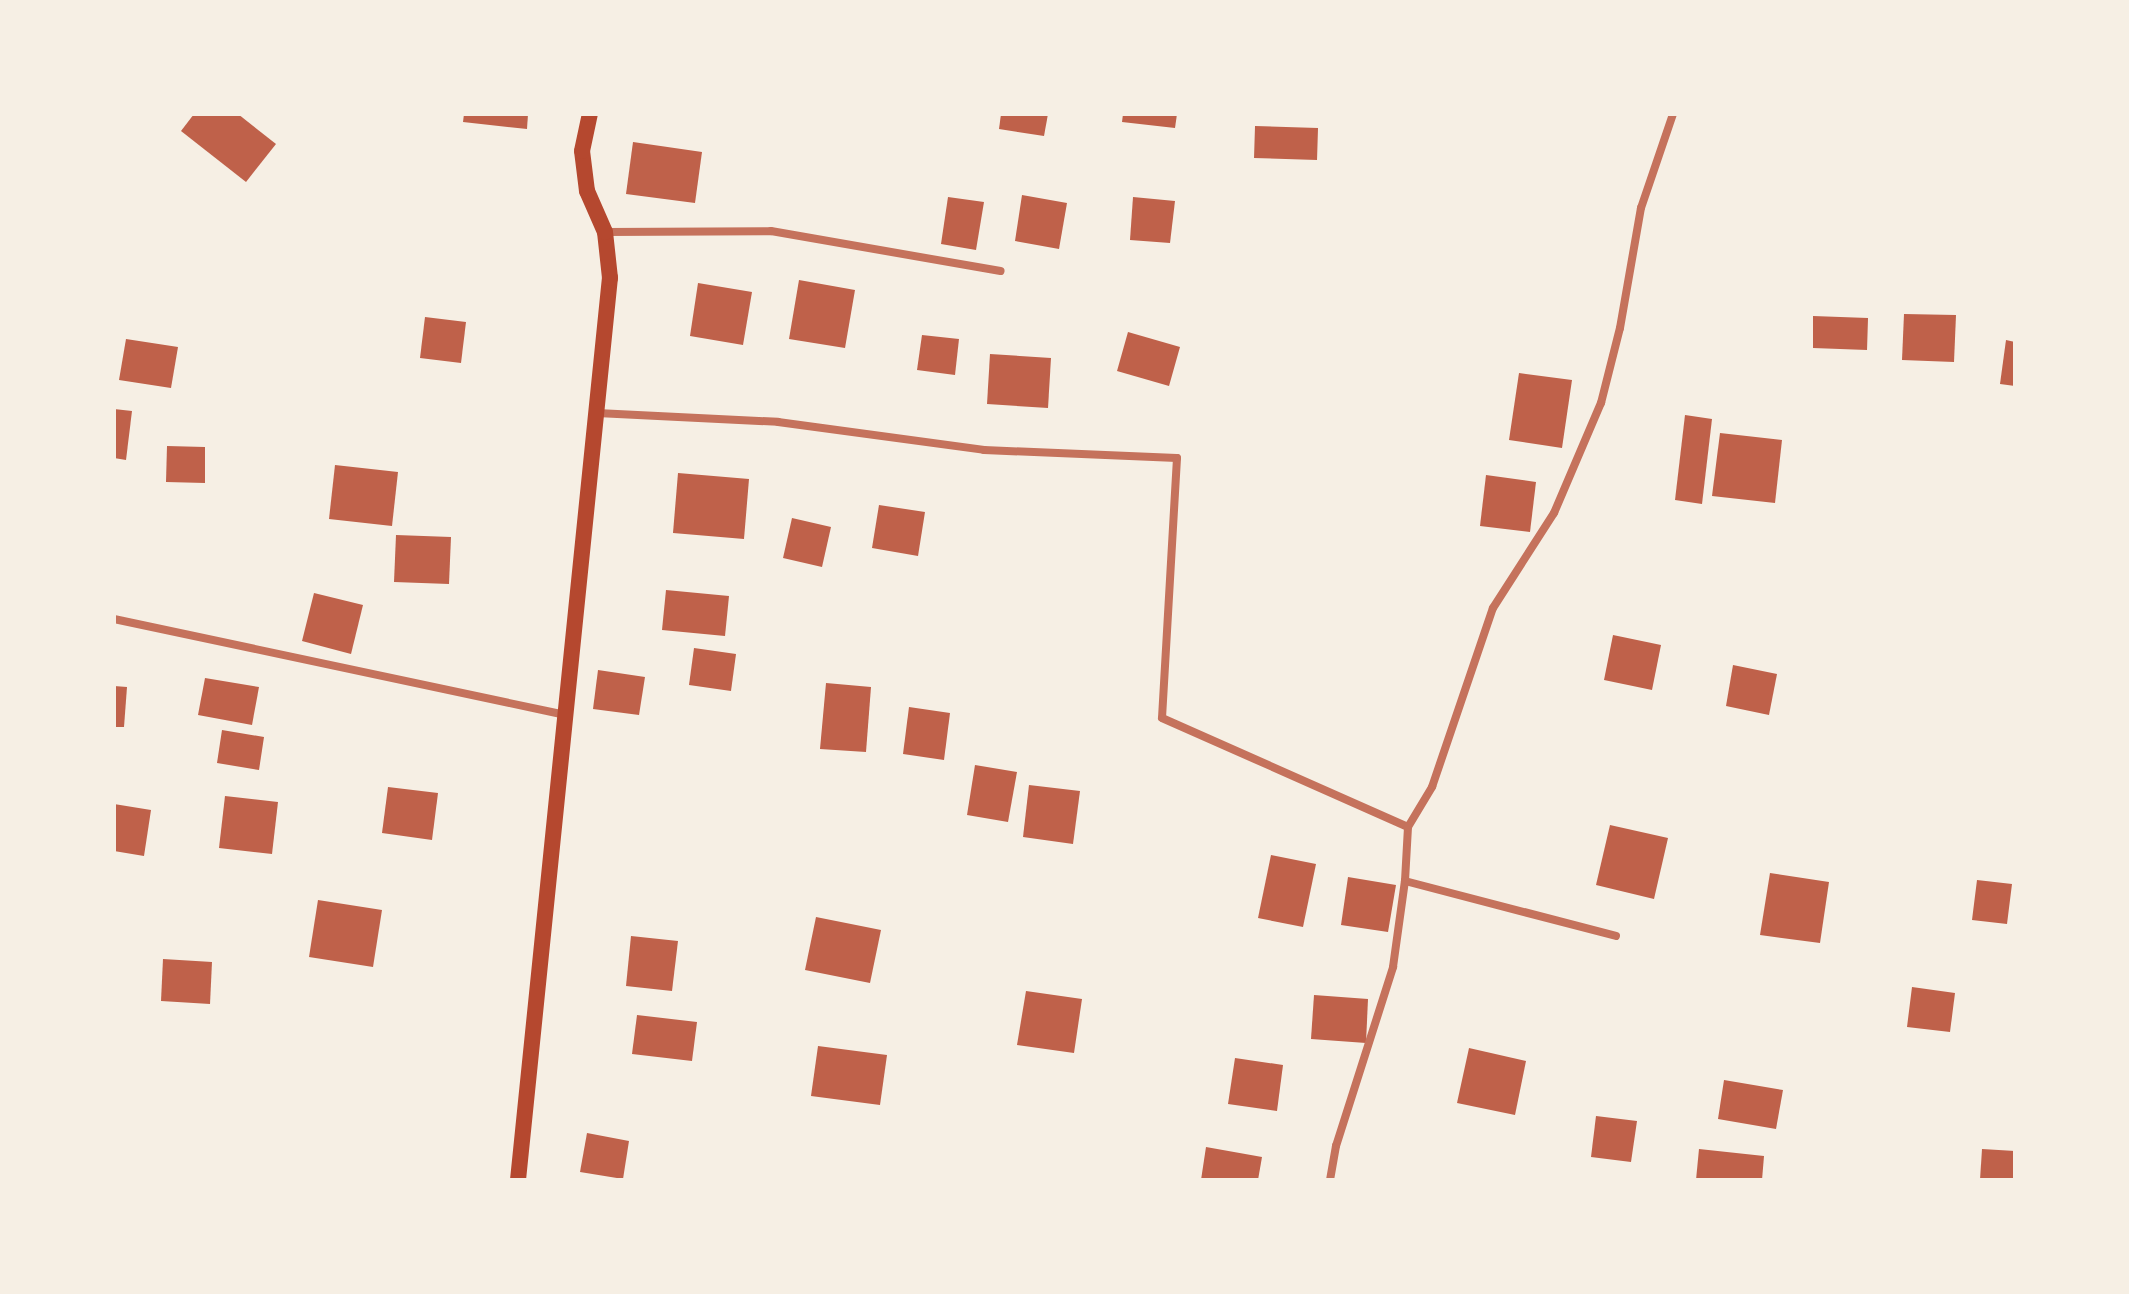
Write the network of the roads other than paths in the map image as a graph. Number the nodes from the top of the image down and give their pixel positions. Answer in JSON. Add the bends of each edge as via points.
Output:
{"nodes":[{"id":1,"x":590,"y":114,"type":"edge"},
{"id":2,"x":1673,"y":114,"type":"edge"},
{"id":3,"x":605,"y":232,"type":"junction"},
{"id":4,"x":1001,"y":271,"type":"dead end"},
{"id":5,"x":597,"y":413,"type":"junction"},
{"id":6,"x":114,"y":619,"type":"edge"},
{"id":7,"x":567,"y":715,"type":"junction"},
{"id":8,"x":1408,"y":827,"type":"junction"},
{"id":9,"x":1405,"y":881,"type":"junction"},
{"id":10,"x":1616,"y":936,"type":"dead end"},
{"id":11,"x":518,"y":1180,"type":"edge"},
{"id":12,"x":1330,"y":1180,"type":"edge"}],
"edges":[{"from":1,"to":3,"type":"main road","via":[[582,151],[585,178]]},
{"from":2,"to":8,"type":"street","via":[[1641,208],[1601,403],[1554,513],[1493,608],[1432,787]]},
{"from":3,"to":4,"type":"street","via":[[771,231]]},
{"from":3,"to":5,"type":"main road","via":[[610,278]]},
{"from":5,"to":7,"type":"main road"},
{"from":5,"to":8,"type":"street","via":[[778,422],[984,450],[1177,458],[1162,718]]},
{"from":6,"to":7,"type":"street"},
{"from":7,"to":11,"type":"main road"},
{"from":8,"to":9,"type":"street"},
{"from":9,"to":10,"type":"street"},
{"from":9,"to":12,"type":"street","via":[[1393,967]]}]}
